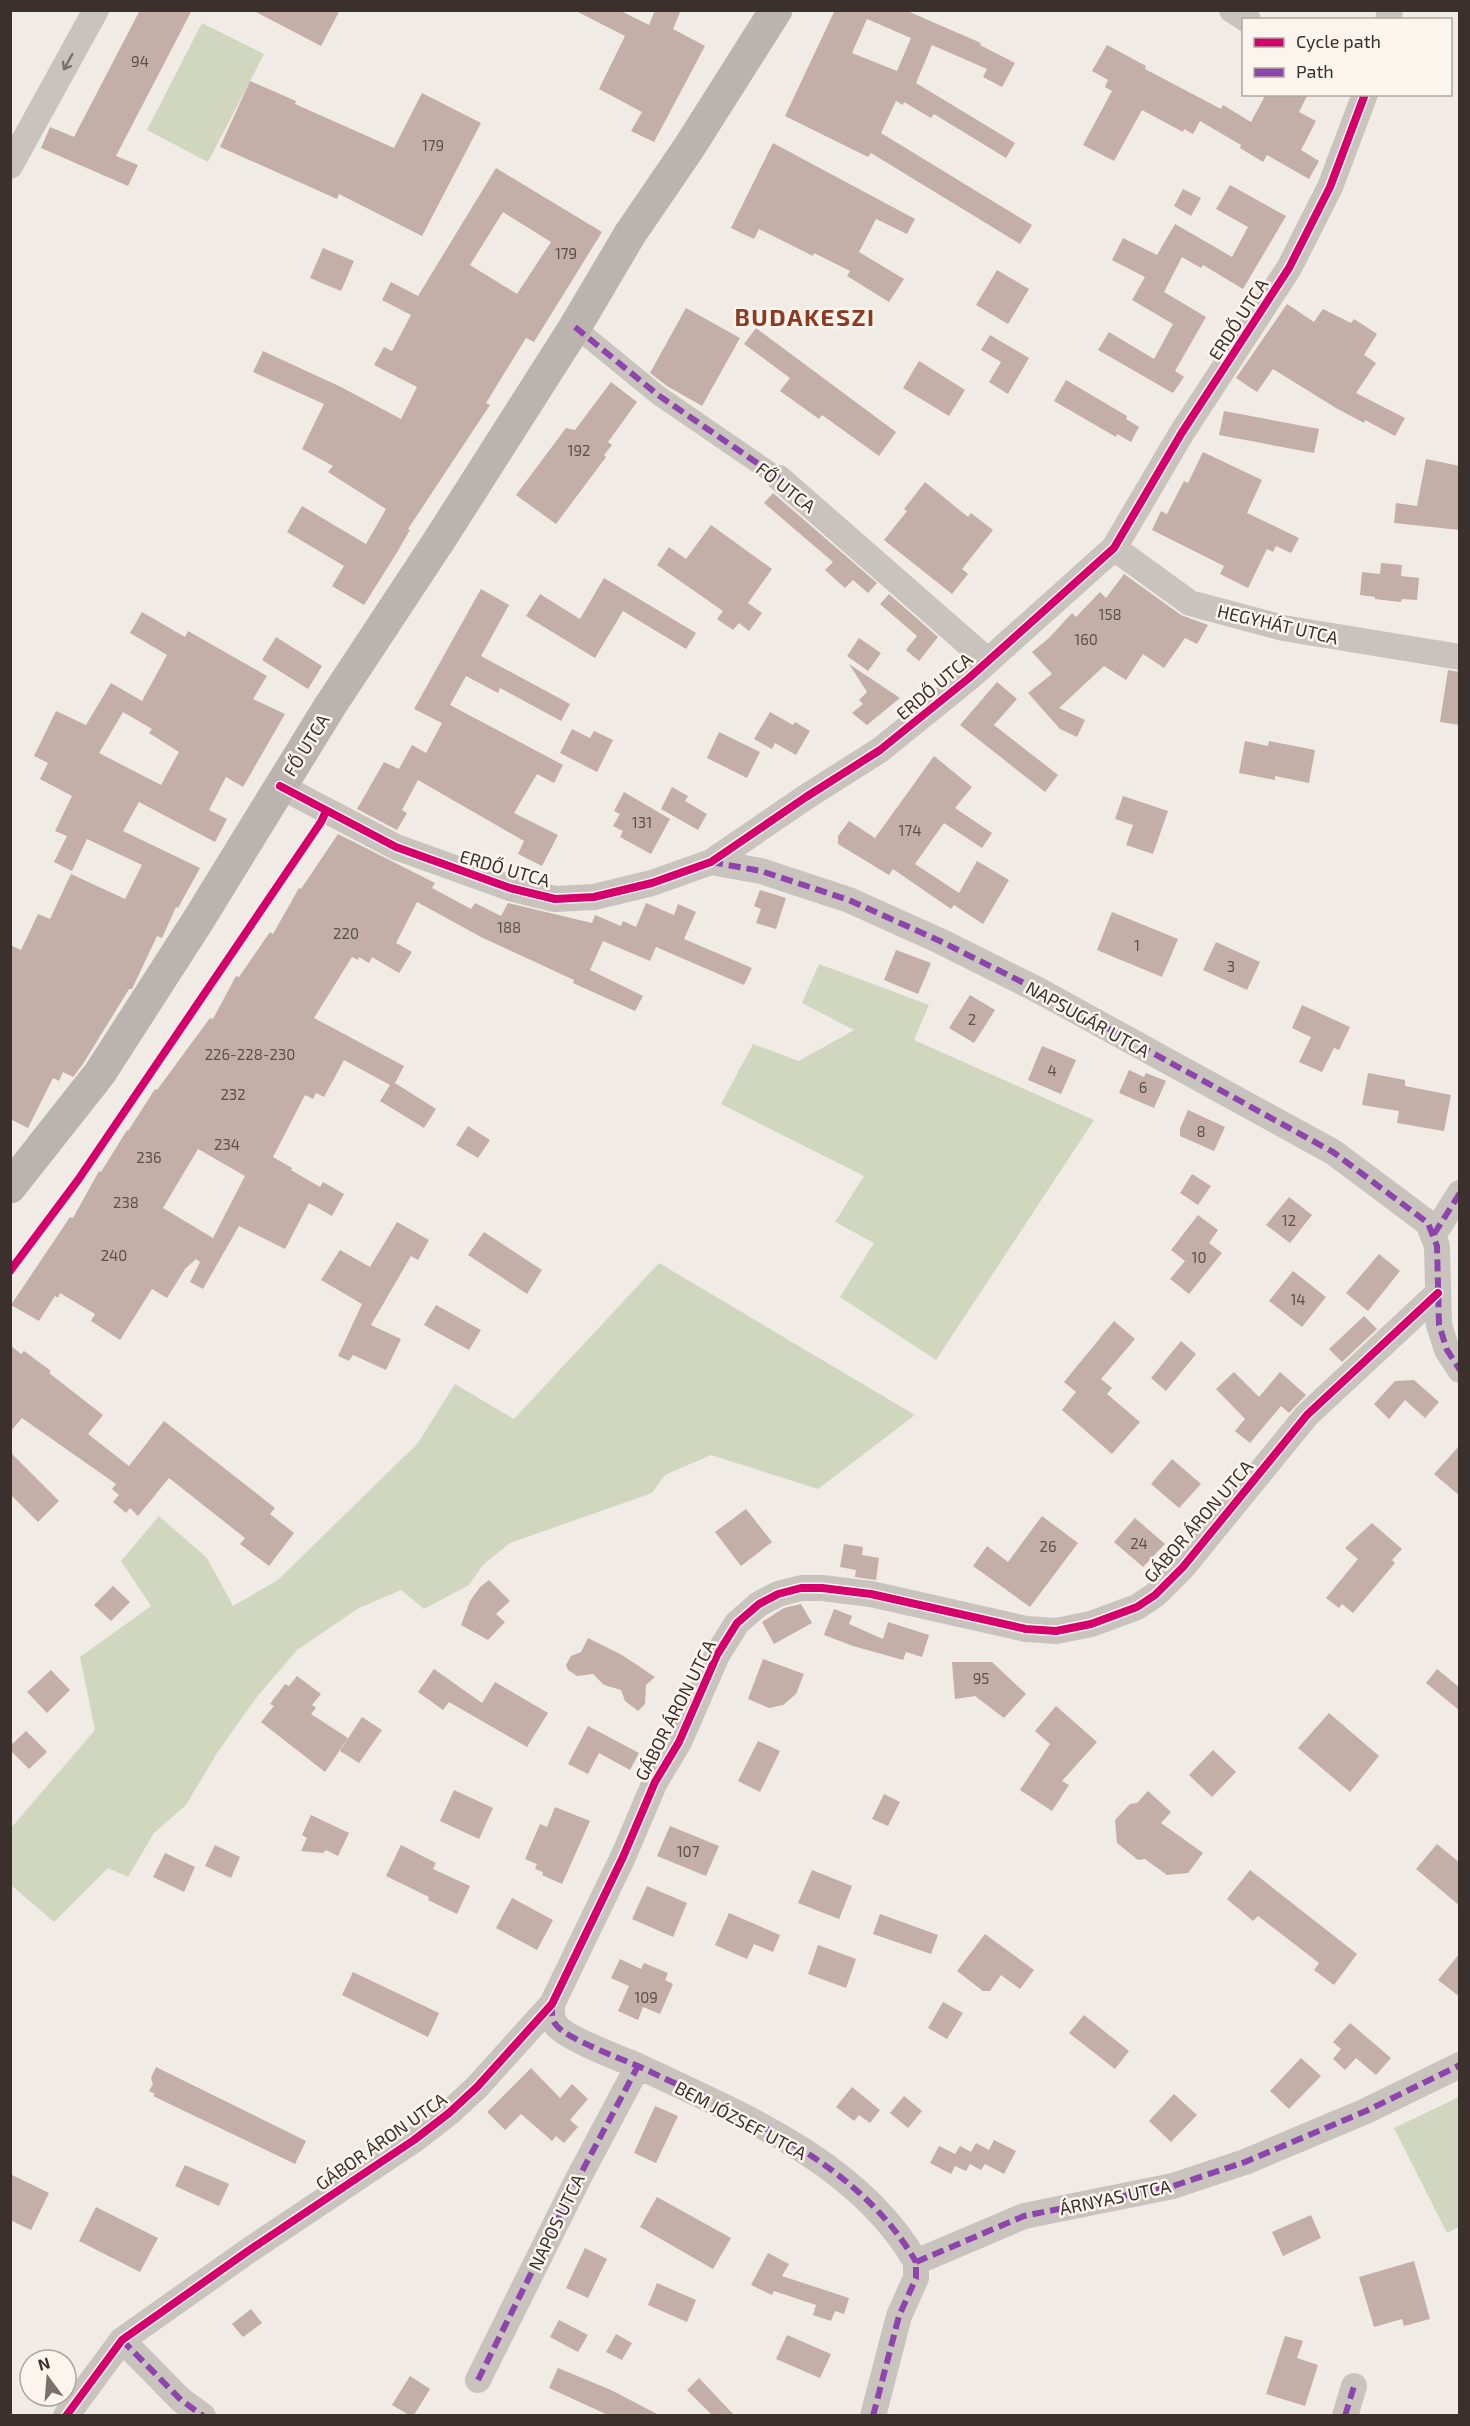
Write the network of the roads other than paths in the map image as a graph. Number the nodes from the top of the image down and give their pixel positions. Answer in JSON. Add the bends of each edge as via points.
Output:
{"nodes":[{"id":1,"x":96,"y":10,"type":"edge"},
{"id":2,"x":776,"y":10,"type":"edge"},
{"id":3,"x":1232,"y":10,"type":"edge"},
{"id":4,"x":1245,"y":18,"type":"edge"},
{"id":5,"x":1364,"y":96,"type":"edge"},
{"id":6,"x":10,"y":166,"type":"edge"},
{"id":7,"x":575,"y":327,"type":"junction"},
{"id":8,"x":779,"y":478,"type":"joint"},
{"id":9,"x":1114,"y":548,"type":"junction"},
{"id":10,"x":1460,"y":657,"type":"edge"},
{"id":11,"x":987,"y":660,"type":"junction"},
{"id":12,"x":280,"y":786,"type":"junction"},
{"id":13,"x":711,"y":862,"type":"junction"},
{"id":14,"x":10,"y":1187,"type":"edge"},
{"id":15,"x":1460,"y":1193,"type":"edge"},
{"id":16,"x":1434,"y":1234,"type":"junction"},
{"id":17,"x":1438,"y":1293,"type":"junction"},
{"id":18,"x":1460,"y":1370,"type":"edge"},
{"id":19,"x":552,"y":2004,"type":"junction"},
{"id":20,"x":1460,"y":2064,"type":"edge"},
{"id":21,"x":638,"y":2066,"type":"junction"},
{"id":22,"x":916,"y":2262,"type":"junction"},
{"id":23,"x":122,"y":2340,"type":"junction"},
{"id":24,"x":478,"y":2380,"type":"dead end"},
{"id":25,"x":1354,"y":2386,"type":"dead end"},
{"id":26,"x":66,"y":2415,"type":"edge"},
{"id":27,"x":202,"y":2415,"type":"edge"},
{"id":28,"x":873,"y":2415,"type":"edge"},
{"id":29,"x":1345,"y":2415,"type":"edge"}],
"edges":[{"from":1,"to":6,"type":"street","one_way":true},
{"from":2,"to":7,"type":"main road","name":"FŐ UTCA","via":[[630,234]]},
{"from":3,"to":4,"type":"street"},
{"from":5,"to":9,"type":"street","name":"ERDŐ UTCA","via":[[1330,187],[1289,268],[1181,434]]},
{"from":7,"to":8,"type":"street","name":"FŐ UTCA","via":[[658,395]]},
{"from":7,"to":12,"type":"main road","name":"FŐ UTCA"},
{"from":8,"to":11,"type":"street","name":"FŐ UTCA"},
{"from":9,"to":10,"type":"street","name":"HEGYHÁT UTCA","via":[[1190,603],[1283,628]]},
{"from":9,"to":11,"type":"street","name":"ERDŐ UTCA"},
{"from":11,"to":13,"type":"street","name":"ERDŐ UTCA","via":[[880,750]]},
{"from":12,"to":13,"type":"street","name":"ERDŐ UTCA","via":[[396,847],[510,888],[555,899],[594,897],[652,883]]},
{"from":12,"to":14,"type":"main road","name":"FŐ UTCA","via":[[100,1073]]},
{"from":13,"to":16,"type":"street","name":"NAPSUGÁR UTCA","via":[[761,871],[849,900],[1038,990],[1333,1152],[1417,1213]]},
{"from":15,"to":16,"type":"street"},
{"from":16,"to":17,"type":"street"},
{"from":17,"to":18,"type":"street","via":[[1439,1325],[1447,1350]]},
{"from":17,"to":19,"type":"street","name":"GÁBOR ÁRON UTCA","via":[[1308,1415],[1183,1567],[1137,1607],[1091,1624],[1056,1631],[1026,1629],[871,1594],[822,1588],[801,1588],[759,1604],[737,1623],[717,1655],[680,1742],[655,1782]]},
{"from":19,"to":21,"type":"street","name":"BEM JÓZSEF UTCA","via":[[557,2026]]},
{"from":19,"to":23,"type":"street","name":"GÁBOR ÁRON UTCA","via":[[449,2113]]},
{"from":20,"to":22,"type":"street","name":"ÁRNYAS UTCA","via":[[1366,2111],[1245,2162],[1173,2187],[1024,2216]]},
{"from":21,"to":22,"type":"street","name":"BEM JÓZSEF UTCA","via":[[795,2145],[850,2184],[894,2226]]},
{"from":21,"to":24,"type":"street","name":"NAPOS UTCA"},
{"from":22,"to":28,"type":"street","via":[[916,2278],[899,2316]]},
{"from":23,"to":26,"type":"street","name":"GÁBOR ÁRON UTCA"},
{"from":23,"to":27,"type":"street","via":[[181,2400]]},
{"from":25,"to":29,"type":"street"}]}
